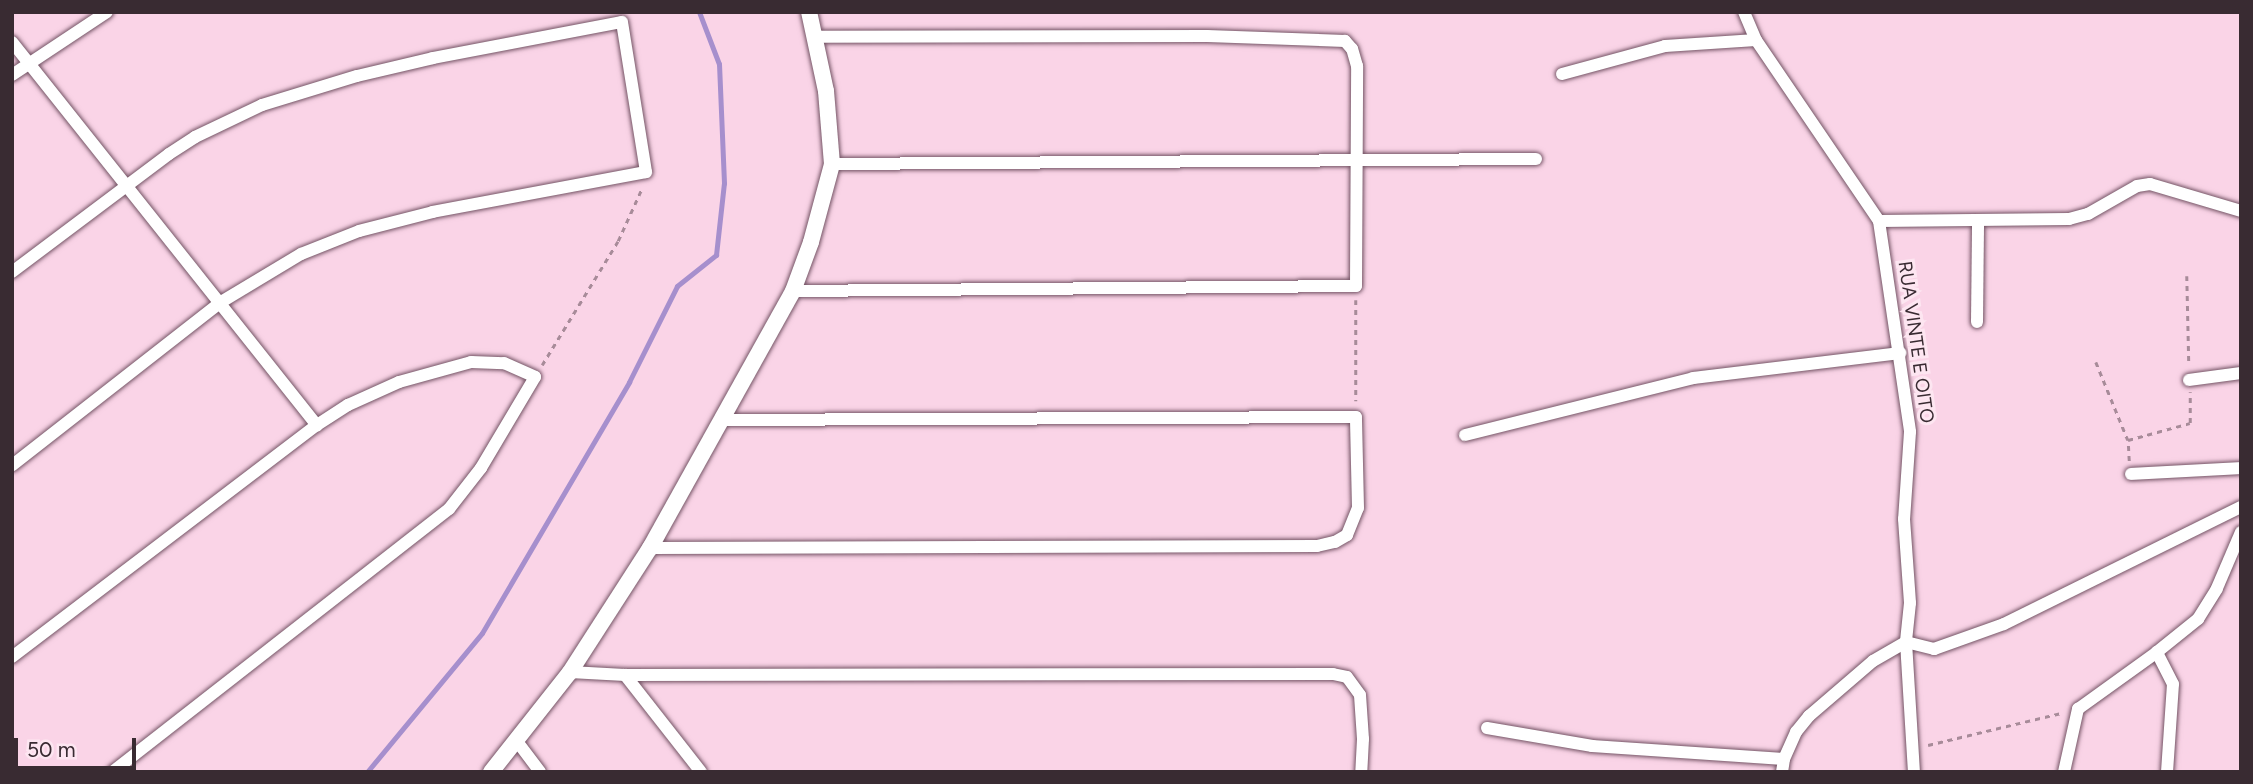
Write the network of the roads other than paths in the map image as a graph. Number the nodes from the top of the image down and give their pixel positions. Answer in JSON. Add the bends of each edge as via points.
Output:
{"nodes":[{"id":1,"x":107,"y":12,"type":"edge"},
{"id":2,"x":809,"y":12,"type":"edge"},
{"id":3,"x":1744,"y":12,"type":"edge"},
{"id":4,"x":815,"y":37,"type":"junction"},
{"id":5,"x":1756,"y":40,"type":"junction"},
{"id":6,"x":12,"y":42,"type":"edge"},
{"id":7,"x":28,"y":62,"type":"junction"},
{"id":8,"x":1562,"y":74,"type":"dead end"},
{"id":9,"x":12,"y":75,"type":"edge"},
{"id":10,"x":1536,"y":159,"type":"dead end"},
{"id":11,"x":1357,"y":161,"type":"junction"},
{"id":12,"x":832,"y":164,"type":"junction"},
{"id":13,"x":127,"y":185,"type":"junction"},
{"id":14,"x":2241,"y":211,"type":"edge"},
{"id":15,"x":1879,"y":221,"type":"junction"},
{"id":16,"x":1978,"y":221,"type":"junction"},
{"id":17,"x":12,"y":272,"type":"edge"},
{"id":18,"x":793,"y":290,"type":"junction"},
{"id":19,"x":221,"y":302,"type":"junction"},
{"id":20,"x":1978,"y":322,"type":"dead end"},
{"id":21,"x":1900,"y":353,"type":"junction"},
{"id":22,"x":2241,"y":373,"type":"edge"},
{"id":23,"x":2189,"y":380,"type":"road end"},
{"id":24,"x":722,"y":420,"type":"junction"},
{"id":25,"x":317,"y":425,"type":"junction"},
{"id":26,"x":1465,"y":435,"type":"dead end"},
{"id":27,"x":12,"y":465,"type":"edge"},
{"id":28,"x":2241,"y":468,"type":"edge"},
{"id":29,"x":2131,"y":474,"type":"road end"},
{"id":30,"x":2241,"y":507,"type":"edge"},
{"id":31,"x":2241,"y":532,"type":"edge"},
{"id":32,"x":650,"y":548,"type":"junction"},
{"id":33,"x":1906,"y":642,"type":"junction"},
{"id":34,"x":2157,"y":652,"type":"junction"},
{"id":35,"x":12,"y":657,"type":"edge"},
{"id":36,"x":570,"y":672,"type":"junction"},
{"id":37,"x":625,"y":675,"type":"junction"},
{"id":38,"x":1488,"y":728,"type":"dead end"},
{"id":39,"x":516,"y":740,"type":"junction"},
{"id":40,"x":1783,"y":766,"type":"edge"},
{"id":41,"x":112,"y":772,"type":"edge"},
{"id":42,"x":491,"y":772,"type":"edge"},
{"id":43,"x":540,"y":772,"type":"edge"},
{"id":44,"x":701,"y":772,"type":"edge"},
{"id":45,"x":1361,"y":772,"type":"edge"},
{"id":46,"x":1914,"y":772,"type":"edge"},
{"id":47,"x":2064,"y":772,"type":"edge"},
{"id":48,"x":2167,"y":772,"type":"edge"}],
"edges":[{"from":1,"to":7,"type":"street"},
{"from":2,"to":4,"type":"street"},
{"from":3,"to":5,"type":"street","name":"RUA VINTE E OITO"},
{"from":4,"to":11,"type":"street","via":[[1340,39],[1350,45],[1357,66]]},
{"from":4,"to":12,"type":"street","via":[[826,91]]},
{"from":5,"to":8,"type":"street","via":[[1665,46]]},
{"from":5,"to":15,"type":"street","name":"RUA VINTE E OITO"},
{"from":6,"to":7,"type":"street"},
{"from":7,"to":9,"type":"street"},
{"from":7,"to":13,"type":"street"},
{"from":10,"to":11,"type":"street"},
{"from":11,"to":12,"type":"street"},
{"from":11,"to":18,"type":"street","via":[[1356,286]]},
{"from":12,"to":18,"type":"street"},
{"from":13,"to":17,"type":"street"},
{"from":13,"to":19,"type":"street"},
{"from":13,"to":19,"type":"street","via":[[195,137],[262,106],[408,64],[622,22],[646,173],[491,200],[359,231],[302,254]]},
{"from":14,"to":16,"type":"street","via":[[2150,184],[2123,192],[2078,217]]},
{"from":15,"to":16,"type":"street"},
{"from":15,"to":21,"type":"street","name":"RUA VINTE E OITO"},
{"from":16,"to":20,"type":"street"},
{"from":18,"to":24,"type":"street"},
{"from":19,"to":25,"type":"street"},
{"from":19,"to":27,"type":"street"},
{"from":21,"to":26,"type":"street","via":[[1693,378]]},
{"from":21,"to":33,"type":"street","name":"RUA VINTE E OITO","via":[[1910,432]]},
{"from":22,"to":23,"type":"street"},
{"from":24,"to":32,"type":"street"},
{"from":24,"to":32,"type":"street","via":[[1356,417],[1356,519],[1347,536],[1327,545],[1283,548]]},
{"from":25,"to":35,"type":"street"},
{"from":25,"to":41,"type":"street","via":[[373,393],[452,366],[504,363],[535,377],[481,468],[449,509]]},
{"from":28,"to":29,"type":"street"},
{"from":30,"to":33,"type":"street","via":[[2004,624],[1934,649]]},
{"from":31,"to":34,"type":"street","via":[[2198,619]]},
{"from":32,"to":36,"type":"street"},
{"from":33,"to":40,"type":"street","via":[[1873,661],[1809,716],[1796,732]]},
{"from":33,"to":46,"type":"street","name":"RUA VINTE E OITO"},
{"from":34,"to":47,"type":"street","via":[[2078,709]]},
{"from":34,"to":48,"type":"street","via":[[2173,684]]},
{"from":36,"to":37,"type":"street"},
{"from":36,"to":39,"type":"street"},
{"from":37,"to":44,"type":"street"},
{"from":37,"to":45,"type":"street","via":[[1333,674],[1347,677],[1360,695]]},
{"from":38,"to":40,"type":"street","via":[[1592,746]]},
{"from":39,"to":42,"type":"street"},
{"from":39,"to":43,"type":"street"}]}
